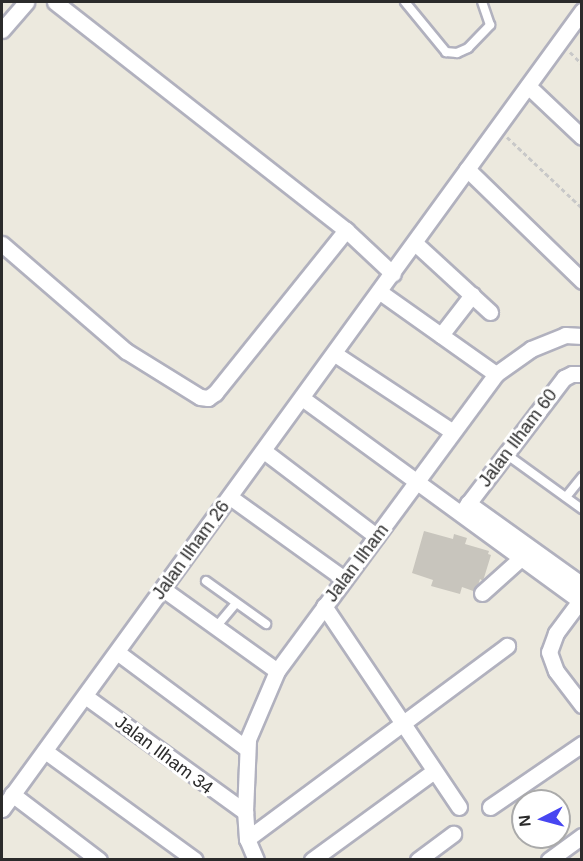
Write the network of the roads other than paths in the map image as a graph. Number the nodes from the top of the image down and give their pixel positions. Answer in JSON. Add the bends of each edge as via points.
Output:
{"nodes":[{"id":1,"x":27,"y":2,"type":"edge"},
{"id":2,"x":55,"y":2,"type":"edge"},
{"id":3,"x":405,"y":2,"type":"edge"},
{"id":4,"x":482,"y":2,"type":"edge"},
{"id":5,"x":582,"y":11,"type":"edge"},
{"id":6,"x":2,"y":30,"type":"edge"},
{"id":7,"x":528,"y":86,"type":"junction"},
{"id":8,"x":582,"y":137,"type":"edge"},
{"id":9,"x":467,"y":169,"type":"junction"},
{"id":10,"x":346,"y":230,"type":"junction"},
{"id":11,"x":415,"y":243,"type":"junction"},
{"id":12,"x":2,"y":244,"type":"edge"},
{"id":13,"x":393,"y":274,"type":"junction"},
{"id":14,"x":582,"y":281,"type":"edge"},
{"id":15,"x":380,"y":292,"type":"junction"},
{"id":16,"x":472,"y":295,"type":"junction"},
{"id":17,"x":490,"y":312,"type":"dead end"},
{"id":18,"x":441,"y":335,"type":"junction"},
{"id":19,"x":582,"y":336,"type":"edge"},
{"id":20,"x":335,"y":354,"type":"junction"},
{"id":21,"x":496,"y":374,"type":"junction"},
{"id":22,"x":582,"y":374,"type":"edge"},
{"id":23,"x":302,"y":398,"type":"junction"},
{"id":24,"x":453,"y":432,"type":"junction"},
{"id":25,"x":264,"y":451,"type":"junction"},
{"id":26,"x":506,"y":454,"type":"junction"},
{"id":27,"x":582,"y":477,"type":"edge"},
{"id":28,"x":416,"y":481,"type":"junction"},
{"id":29,"x":230,"y":497,"type":"junction"},
{"id":30,"x":566,"y":497,"type":"junction"},
{"id":31,"x":464,"y":508,"type":"junction"},
{"id":32,"x":582,"y":509,"type":"edge"},
{"id":33,"x":376,"y":536,"type":"junction"},
{"id":34,"x":521,"y":558,"type":"junction"},
{"id":35,"x":344,"y":579,"type":"junction"},
{"id":36,"x":206,"y":581,"type":"dead end"},
{"id":37,"x":163,"y":589,"type":"junction"},
{"id":38,"x":482,"y":593,"type":"dead end"},
{"id":39,"x":581,"y":594,"type":"edge"},
{"id":40,"x":236,"y":604,"type":"junction"},
{"id":41,"x":324,"y":606,"type":"junction"},
{"id":42,"x":266,"y":624,"type":"dead end"},
{"id":43,"x":216,"y":627,"type":"junction"},
{"id":44,"x":507,"y":646,"type":"dead end"},
{"id":45,"x":117,"y":652,"type":"junction"},
{"id":46,"x":278,"y":670,"type":"junction"},
{"id":47,"x":85,"y":696,"type":"junction"},
{"id":48,"x":582,"y":705,"type":"edge"},
{"id":49,"x":404,"y":725,"type":"junction"},
{"id":50,"x":582,"y":744,"type":"edge"},
{"id":51,"x":247,"y":749,"type":"junction"},
{"id":52,"x":45,"y":751,"type":"junction"},
{"id":53,"x":434,"y":771,"type":"junction"},
{"id":54,"x":12,"y":795,"type":"junction"},
{"id":55,"x":459,"y":807,"type":"dead end"},
{"id":56,"x":489,"y":807,"type":"dead end"},
{"id":57,"x":2,"y":809,"type":"edge"},
{"id":58,"x":245,"y":812,"type":"junction"},
{"id":59,"x":453,"y":834,"type":"dead end"},
{"id":60,"x":582,"y":836,"type":"edge"},
{"id":61,"x":248,"y":839,"type":"junction"},
{"id":62,"x":99,"y":860,"type":"edge"},
{"id":63,"x":195,"y":860,"type":"edge"},
{"id":64,"x":256,"y":860,"type":"edge"},
{"id":65,"x":312,"y":860,"type":"edge"},
{"id":66,"x":418,"y":860,"type":"edge"},
{"id":67,"x":549,"y":860,"type":"edge"}],
"edges":[{"from":1,"to":6,"type":"street"},
{"from":2,"to":10,"type":"street"},
{"from":3,"to":4,"type":"lane","via":[[446,52],[457,53],[468,48],[490,25]]},
{"from":5,"to":7,"type":"street","name":"Jalan Ilham 26"},
{"from":7,"to":8,"type":"street"},
{"from":7,"to":9,"type":"street","name":"Jalan Ilham 26"},
{"from":9,"to":11,"type":"street","name":"Jalan Ilham 26"},
{"from":9,"to":14,"type":"street"},
{"from":10,"to":12,"type":"street","via":[[208,398],[200,397],[126,351]]},
{"from":10,"to":13,"type":"street"},
{"from":11,"to":13,"type":"street","name":"Jalan Ilham 26"},
{"from":11,"to":16,"type":"street"},
{"from":13,"to":15,"type":"street","name":"Jalan Ilham 26"},
{"from":15,"to":18,"type":"street"},
{"from":15,"to":20,"type":"street","name":"Jalan Ilham 26"},
{"from":16,"to":17,"type":"street"},
{"from":16,"to":18,"type":"street"},
{"from":18,"to":21,"type":"street"},
{"from":19,"to":21,"type":"street","name":"Jalan Ilham","via":[[565,335],[531,349]]},
{"from":20,"to":23,"type":"street","name":"Jalan Ilham 26"},
{"from":20,"to":24,"type":"street"},
{"from":21,"to":24,"type":"street","name":"Jalan Ilham"},
{"from":22,"to":26,"type":"street","name":"Jalan Ilham 60","via":[[564,378]]},
{"from":23,"to":25,"type":"street","name":"Jalan Ilham 26"},
{"from":23,"to":28,"type":"street"},
{"from":24,"to":28,"type":"street","name":"Jalan Ilham"},
{"from":25,"to":29,"type":"street","name":"Jalan Ilham 26"},
{"from":25,"to":33,"type":"street"},
{"from":26,"to":30,"type":"lane"},
{"from":26,"to":31,"type":"street","name":"Jalan Ilham 60"},
{"from":27,"to":30,"type":"lane"},
{"from":28,"to":31,"type":"street"},
{"from":28,"to":33,"type":"street","name":"Jalan Ilham"},
{"from":29,"to":35,"type":"street"},
{"from":29,"to":37,"type":"street","name":"Jalan Ilham 26"},
{"from":30,"to":32,"type":"lane"},
{"from":31,"to":34,"type":"street"},
{"from":31,"to":39,"type":"street"},
{"from":33,"to":35,"type":"street","name":"Jalan Ilham"},
{"from":34,"to":38,"type":"street"},
{"from":34,"to":39,"type":"street"},
{"from":35,"to":41,"type":"street","name":"Jalan Ilham"},
{"from":36,"to":40,"type":"lane"},
{"from":37,"to":43,"type":"street"},
{"from":37,"to":45,"type":"street","name":"Jalan Ilham 26"},
{"from":39,"to":48,"type":"street","via":[[556,633],[549,652],[556,671]]},
{"from":40,"to":42,"type":"lane"},
{"from":40,"to":43,"type":"lane"},
{"from":41,"to":46,"type":"street","name":"Jalan Ilham"},
{"from":41,"to":49,"type":"street"},
{"from":43,"to":46,"type":"street"},
{"from":44,"to":49,"type":"street"},
{"from":45,"to":47,"type":"street","name":"Jalan Ilham 26"},
{"from":45,"to":51,"type":"street"},
{"from":46,"to":51,"type":"street","name":"Jalan Ilham"},
{"from":47,"to":52,"type":"street","name":"Jalan Ilham 26"},
{"from":47,"to":58,"type":"street","name":"Jalan Ilham 34"},
{"from":49,"to":53,"type":"street"},
{"from":49,"to":61,"type":"street"},
{"from":50,"to":56,"type":"street"},
{"from":51,"to":58,"type":"street","name":"Jalan Ilham"},
{"from":52,"to":54,"type":"street","name":"Jalan Ilham 26"},
{"from":52,"to":63,"type":"street"},
{"from":53,"to":55,"type":"street"},
{"from":53,"to":65,"type":"street"},
{"from":54,"to":57,"type":"street","name":"Jalan Ilham 26"},
{"from":54,"to":62,"type":"street"},
{"from":58,"to":61,"type":"street","name":"Jalan Ilham"},
{"from":59,"to":66,"type":"street"},
{"from":60,"to":67,"type":"street"},
{"from":61,"to":64,"type":"street","name":"Jalan Ilham"}]}
